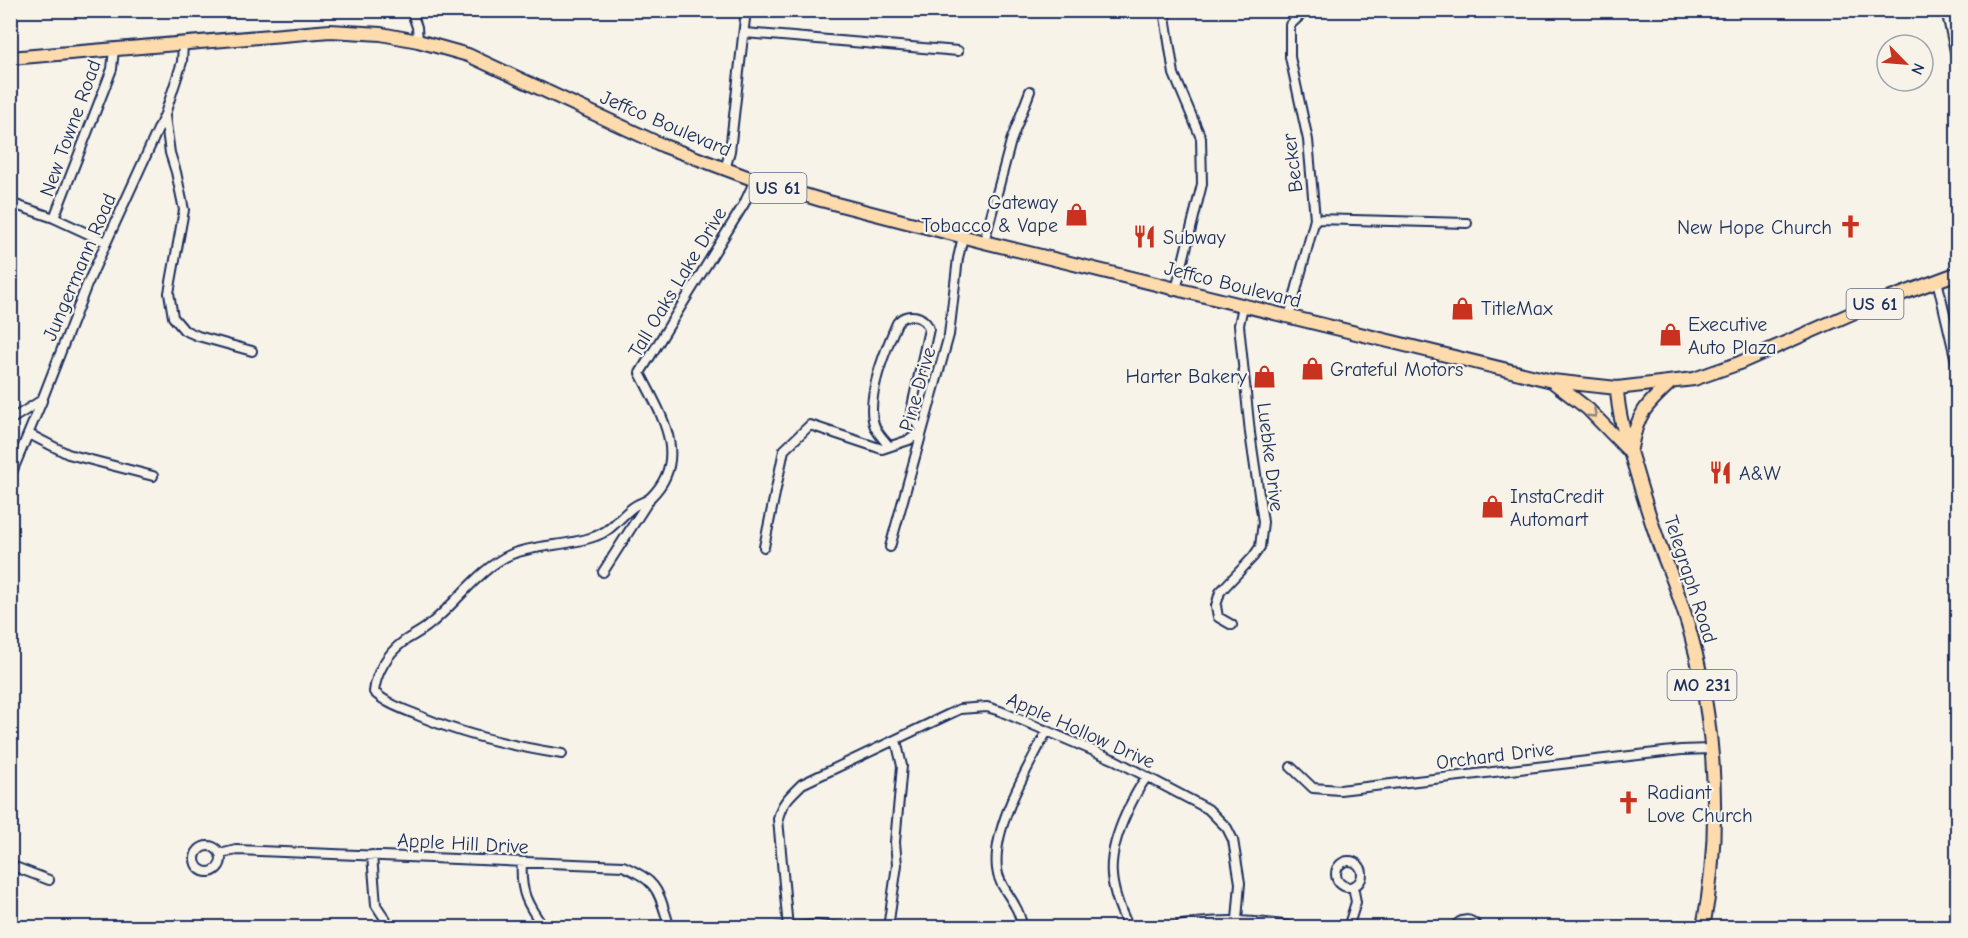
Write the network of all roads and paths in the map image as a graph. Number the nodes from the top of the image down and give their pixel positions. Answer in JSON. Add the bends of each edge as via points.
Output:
{"nodes":[{"id":1,"x":411,"y":10,"type":"edge"},
{"id":2,"x":747,"y":10,"type":"edge"},
{"id":3,"x":1164,"y":10,"type":"edge"},
{"id":4,"x":1306,"y":10,"type":"edge"},
{"id":5,"x":1946,"y":10,"type":"edge"},
{"id":6,"x":745,"y":33,"type":"junction"},
{"id":7,"x":418,"y":41,"type":"junction"},
{"id":8,"x":183,"y":43,"type":"junction"},
{"id":9,"x":114,"y":49,"type":"junction"},
{"id":10,"x":958,"y":51,"type":"dead end"},
{"id":11,"x":10,"y":58,"type":"edge"},
{"id":12,"x":1958,"y":65,"type":"edge"},
{"id":13,"x":1030,"y":91,"type":"dead end"},
{"id":14,"x":165,"y":114,"type":"junction"},
{"id":15,"x":725,"y":170,"type":"junction"},
{"id":16,"x":755,"y":180,"type":"junction"},
{"id":17,"x":10,"y":203,"type":"edge"},
{"id":18,"x":54,"y":218,"type":"junction"},
{"id":19,"x":1315,"y":219,"type":"junction"},
{"id":20,"x":1467,"y":223,"type":"dead end"},
{"id":21,"x":963,"y":237,"type":"junction"},
{"id":22,"x":106,"y":242,"type":"junction"},
{"id":23,"x":984,"y":243,"type":"junction"},
{"id":24,"x":1958,"y":273,"type":"edge"},
{"id":25,"x":1937,"y":280,"type":"junction"},
{"id":26,"x":1176,"y":290,"type":"junction"},
{"id":27,"x":1243,"y":306,"type":"junction"},
{"id":28,"x":1289,"y":317,"type":"junction"},
{"id":29,"x":252,"y":351,"type":"dead end"},
{"id":30,"x":1958,"y":370,"type":"edge"},
{"id":31,"x":1552,"y":381,"type":"junction"},
{"id":32,"x":1671,"y":383,"type":"junction"},
{"id":33,"x":1617,"y":388,"type":"junction"},
{"id":34,"x":42,"y":400,"type":"junction"},
{"id":35,"x":10,"y":420,"type":"edge"},
{"id":36,"x":922,"y":431,"type":"junction"},
{"id":37,"x":30,"y":434,"type":"junction"},
{"id":38,"x":889,"y":447,"type":"junction"},
{"id":39,"x":1630,"y":452,"type":"junction"},
{"id":40,"x":153,"y":476,"type":"dead end"},
{"id":41,"x":10,"y":477,"type":"edge"},
{"id":42,"x":650,"y":498,"type":"junction"},
{"id":43,"x":764,"y":547,"type":"dead end"},
{"id":44,"x":890,"y":547,"type":"dead end"},
{"id":45,"x":603,"y":572,"type":"dead end"},
{"id":46,"x":1232,"y":625,"type":"dead end"},
{"id":47,"x":1047,"y":731,"type":"junction"},
{"id":48,"x":896,"y":740,"type":"junction"},
{"id":49,"x":1711,"y":749,"type":"junction"},
{"id":50,"x":562,"y":754,"type":"dead end"},
{"id":51,"x":1291,"y":767,"type":"dead end"},
{"id":52,"x":1147,"y":777,"type":"junction"},
{"id":53,"x":220,"y":854,"type":"dead end"},
{"id":54,"x":372,"y":855,"type":"junction"},
{"id":55,"x":522,"y":863,"type":"junction"},
{"id":56,"x":10,"y":865,"type":"edge"},
{"id":57,"x":49,"y":880,"type":"dead end"},
{"id":58,"x":1353,"y":886,"type":"dead end"},
{"id":59,"x":1237,"y":920,"type":"junction"},
{"id":60,"x":392,"y":927,"type":"edge"},
{"id":61,"x":544,"y":927,"type":"edge"},
{"id":62,"x":670,"y":927,"type":"edge"},
{"id":63,"x":779,"y":927,"type":"edge"},
{"id":64,"x":788,"y":927,"type":"edge"},
{"id":65,"x":849,"y":927,"type":"edge"},
{"id":66,"x":888,"y":927,"type":"edge"},
{"id":67,"x":1023,"y":927,"type":"edge"},
{"id":68,"x":1129,"y":927,"type":"edge"},
{"id":69,"x":1167,"y":927,"type":"edge"},
{"id":70,"x":1293,"y":927,"type":"edge"},
{"id":71,"x":1348,"y":927,"type":"edge"},
{"id":72,"x":1454,"y":927,"type":"edge"},
{"id":73,"x":1478,"y":927,"type":"edge"},
{"id":74,"x":1703,"y":927,"type":"edge"}],
"edges":[{"from":1,"to":7,"type":"street"},
{"from":2,"to":6,"type":"street"},
{"from":3,"to":26,"type":"street","via":[[1174,74],[1201,138],[1202,184]]},
{"from":4,"to":19,"type":"street","name":"Becker","via":[[1290,25],[1290,57],[1308,140]]},
{"from":5,"to":12,"type":"street"},
{"from":6,"to":10,"type":"street"},
{"from":6,"to":15,"type":"street"},
{"from":7,"to":8,"type":"main road","name":"Jeffco Boulevard","number":"US 61","via":[[381,34],[330,32]]},
{"from":7,"to":15,"type":"main road","name":"Jeffco Boulevard","number":"US 61","via":[[496,67],[664,146]]},
{"from":8,"to":9,"type":"main road","name":"Jeffco Boulevard","number":"US 61"},
{"from":8,"to":14,"type":"street","name":"Jungermann Road","via":[[182,62]]},
{"from":9,"to":11,"type":"main road","name":"Jeffco Boulevard","number":"US 61"},
{"from":9,"to":18,"type":"street","name":"New Towne Road","via":[[112,69]]},
{"from":13,"to":23,"type":"street","via":[[1011,141]]},
{"from":14,"to":22,"type":"street","name":"Jungermann Road"},
{"from":14,"to":29,"type":"street","via":[[184,210],[169,293],[173,317],[184,330]]},
{"from":15,"to":16,"type":"main road","name":"Jeffco Boulevard","number":"US 61"},
{"from":16,"to":21,"type":"main road","name":"Jeffco Boulevard","number":"US 61"},
{"from":16,"to":42,"type":"street","name":"Tall Oaks Lake Drive","via":[[640,373],[667,425],[672,461],[667,476]]},
{"from":17,"to":18,"type":"street"},
{"from":18,"to":22,"type":"street"},
{"from":19,"to":20,"type":"street"},
{"from":19,"to":28,"type":"street","name":"Becker"},
{"from":21,"to":23,"type":"main road","name":"Jeffco Boulevard","number":"US 61"},
{"from":21,"to":36,"type":"street","name":"Pine Drive","via":[[949,335]]},
{"from":22,"to":34,"type":"street","name":"Jungermann Road"},
{"from":23,"to":26,"type":"main road","name":"Jeffco Boulevard","number":"US 61"},
{"from":24,"to":25,"type":"main road","name":"Jeffco Boulevard","number":"US 61"},
{"from":25,"to":30,"type":"street"},
{"from":25,"to":32,"type":"main road","name":"Jeffco Boulevard","number":"US 61","via":[[1737,364]]},
{"from":26,"to":27,"type":"main road","name":"Jeffco Boulevard","number":"US 61"},
{"from":27,"to":28,"type":"main road","name":"Jeffco Boulevard","number":"US 61"},
{"from":27,"to":46,"type":"street","name":"Luebke Drive","via":[[1239,325],[1263,522],[1260,547],[1220,592],[1218,617]]},
{"from":28,"to":31,"type":"main road","name":"Jeffco Boulevard","number":"US 61"},
{"from":31,"to":33,"type":"main road","name":"Jeffco Boulevard","number":"US 61"},
{"from":31,"to":39,"type":"main road","one_way":true,"via":[[1588,409]]},
{"from":32,"to":33,"type":"main road","name":"Jeffco Boulevard","number":"US 61"},
{"from":32,"to":39,"type":"main road","via":[[1639,417]]},
{"from":33,"to":39,"type":"main road","name":"Telegraph Road","number":"MO 231","via":[[1619,417]]},
{"from":34,"to":35,"type":"street"},
{"from":34,"to":37,"type":"street","name":"Jungermann Road"},
{"from":36,"to":38,"type":"street"},
{"from":36,"to":38,"type":"street","via":[[911,411],[929,329],[924,320],[910,316],[897,323],[875,387],[873,419]]},
{"from":36,"to":44,"type":"street","name":"Pine Drive"},
{"from":37,"to":40,"type":"street","via":[[68,454]]},
{"from":37,"to":41,"type":"street","name":"Jungermann Road"},
{"from":38,"to":43,"type":"street","via":[[882,449],[810,425],[784,450]]},
{"from":39,"to":49,"type":"main road","name":"Telegraph Road","number":"MO 231","via":[[1688,627]]},
{"from":42,"to":45,"type":"street","name":"Tall Oaks Lake Drive"},
{"from":42,"to":50,"type":"street","name":"Tall Oaks Lake Drive","via":[[632,507],[597,536],[513,554],[495,563],[429,625],[400,644],[376,678],[374,692],[384,701],[445,727],[491,741]]},
{"from":47,"to":48,"type":"street","name":"Apple Hollow Drive","via":[[987,707],[960,709]]},
{"from":47,"to":52,"type":"street","name":"Apple Hollow Drive"},
{"from":47,"to":67,"type":"street","via":[[1007,812],[999,837],[997,869]]},
{"from":48,"to":64,"type":"street","name":"Apple Hollow Drive","via":[[802,784],[780,808]]},
{"from":48,"to":66,"type":"street","via":[[902,766],[895,842],[897,865]]},
{"from":49,"to":51,"type":"street","name":"Orchard Drive","via":[[1340,790],[1313,788]]},
{"from":49,"to":74,"type":"main road","name":"Telegraph Road","number":"MO 231","via":[[1713,845]]},
{"from":52,"to":59,"type":"street","name":"Apple Hollow Drive","via":[[1208,809],[1227,828],[1233,840],[1239,883]]},
{"from":52,"to":68,"type":"street","via":[[1119,829],[1111,859],[1120,911]]},
{"from":53,"to":54,"type":"street","name":"Apple Hill Drive","via":[[236,850]]},
{"from":54,"to":55,"type":"street","name":"Apple Hill Drive"},
{"from":54,"to":60,"type":"street","via":[[376,905]]},
{"from":55,"to":61,"type":"street","via":[[527,902]]},
{"from":55,"to":62,"type":"street","name":"Apple Hill Drive","via":[[623,866],[642,874],[655,885]]},
{"from":56,"to":57,"type":"street"},
{"from":58,"to":71,"type":"street","via":[[1356,902]]},
{"from":59,"to":69,"type":"street"},
{"from":59,"to":70,"type":"street"},
{"from":63,"to":64,"type":"street"},
{"from":64,"to":65,"type":"street"},
{"from":72,"to":73,"type":"street","via":[[1466,920]]}]}
